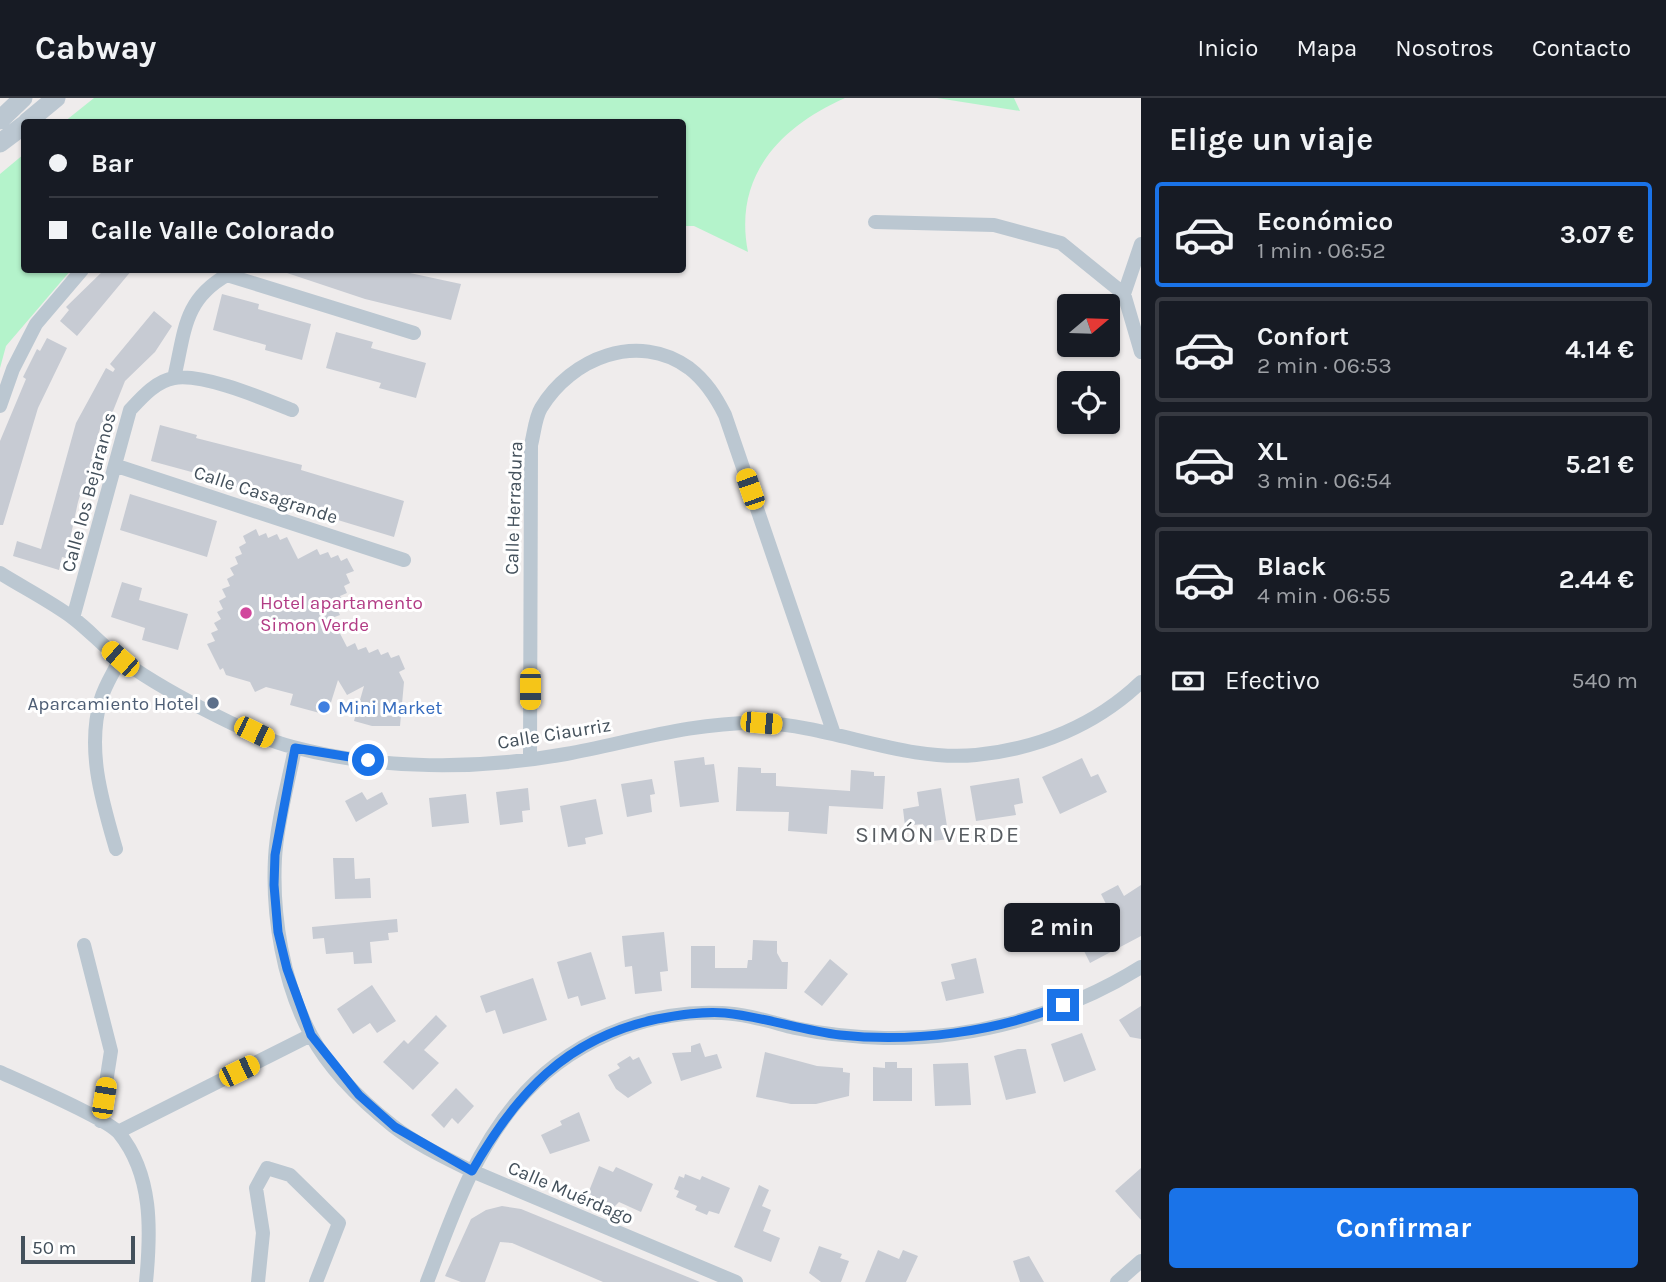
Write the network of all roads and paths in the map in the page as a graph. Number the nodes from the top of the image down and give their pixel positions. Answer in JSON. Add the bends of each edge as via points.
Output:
{"nodes":[{"id":1,"x":23,"y":98,"type":"edge"},
{"id":2,"x":55,"y":98,"type":"edge"},
{"id":3,"x":32,"y":119,"type":"edge"},
{"id":4,"x":0,"y":120,"type":"edge"},
{"id":5,"x":21,"y":128,"type":"edge"},
{"id":6,"x":0,"y":143,"type":"edge"},
{"id":7,"x":875,"y":222,"type":"dead end"},
{"id":8,"x":1141,"y":244,"type":"edge"},
{"id":9,"x":80,"y":273,"type":"edge"},
{"id":10,"x":1124,"y":294,"type":"junction"},
{"id":11,"x":414,"y":333,"type":"dead end"},
{"id":12,"x":1141,"y":352,"type":"edge"},
{"id":13,"x":174,"y":378,"type":"junction"},
{"id":14,"x":0,"y":406,"type":"edge"},
{"id":15,"x":292,"y":410,"type":"dead end"},
{"id":16,"x":117,"y":466,"type":"junction"},
{"id":17,"x":404,"y":559,"type":"dead end"},
{"id":18,"x":0,"y":573,"type":"edge"},
{"id":19,"x":73,"y":618,"type":"junction"},
{"id":20,"x":120,"y":659,"type":"junction"},
{"id":21,"x":1141,"y":682,"type":"edge"},
{"id":22,"x":834,"y":734,"type":"junction"},
{"id":23,"x":295,"y":748,"type":"junction"},
{"id":24,"x":530,"y":759,"type":"junction"},
{"id":25,"x":116,"y":849,"type":"dead end"},
{"id":26,"x":84,"y":945,"type":"dead end"},
{"id":27,"x":1141,"y":967,"type":"edge"},
{"id":28,"x":311,"y":1035,"type":"junction"},
{"id":29,"x":0,"y":1072,"type":"edge"},
{"id":30,"x":100,"y":1121,"type":"junction"},
{"id":31,"x":118,"y":1132,"type":"junction"},
{"id":32,"x":472,"y":1171,"type":"junction"},
{"id":33,"x":1141,"y":1261,"type":"edge"},
{"id":34,"x":721,"y":1280,"type":"edge"},
{"id":35,"x":146,"y":1282,"type":"edge"},
{"id":36,"x":258,"y":1282,"type":"edge"},
{"id":37,"x":316,"y":1282,"type":"edge"},
{"id":38,"x":427,"y":1282,"type":"edge"},
{"id":39,"x":736,"y":1282,"type":"edge"},
{"id":40,"x":1117,"y":1282,"type":"edge"}],
"edges":[{"from":1,"to":4,"type":"street"},
{"from":2,"to":3,"type":"street"},
{"from":5,"to":6,"type":"street"},
{"from":7,"to":10,"type":"street","via":[[994,225],[1061,243]]},
{"from":8,"to":10,"type":"street"},
{"from":9,"to":14,"type":"street","via":[[37,324]]},
{"from":10,"to":12,"type":"street"},
{"from":11,"to":13,"type":"street","via":[[227,275],[205,287],[192,306]]},
{"from":13,"to":15,"type":"street","via":[[239,390]]},
{"from":13,"to":16,"type":"street","name":"Calle los Bejaranos","via":[[149,390],[130,410]]},
{"from":16,"to":17,"type":"street","name":"Calle Casagrande"},
{"from":16,"to":19,"type":"street","name":"Calle los Bejaranos"},
{"from":18,"to":19,"type":"street","name":"Calle Ciaurriz"},
{"from":19,"to":20,"type":"street","name":"Calle Ciaurriz"},
{"from":20,"to":23,"type":"street","name":"Calle Ciaurriz","via":[[191,701]]},
{"from":20,"to":25,"type":"street","via":[[101,698],[93,744],[101,797]]},
{"from":21,"to":22,"type":"street","name":"Calle Ciaurriz","via":[[1118,704],[1086,723],[1013,749],[937,755]]},
{"from":22,"to":24,"type":"street","name":"Calle Ciaurriz","via":[[761,723],[722,724]]},
{"from":22,"to":24,"type":"street","name":"Calle Herradura","via":[[721,407],[711,389],[689,368],[652,354],[626,351],[598,356],[577,368],[558,384],[539,411],[531,458]]},
{"from":23,"to":24,"type":"street","name":"Calle Ciaurriz","via":[[434,765]]},
{"from":23,"to":28,"type":"street","name":"Calle Muérdago","via":[[275,855],[274,885],[287,969]]},
{"from":26,"to":30,"type":"street","via":[[111,1051]]},
{"from":27,"to":32,"type":"street","via":[[1045,1013],[921,1037],[841,1035],[722,1013],[667,1017],[624,1027],[579,1048],[541,1077],[516,1102]]},
{"from":28,"to":31,"type":"street"},
{"from":28,"to":32,"type":"street","name":"Calle Muérdago","via":[[359,1095],[395,1127]]},
{"from":29,"to":30,"type":"street"},
{"from":30,"to":31,"type":"street"},
{"from":31,"to":35,"type":"street","via":[[145,1181],[150,1241]]},
{"from":32,"to":34,"type":"street","name":"Calle Muérdago"},
{"from":32,"to":38,"type":"street"},
{"from":33,"to":40,"type":"street"},
{"from":34,"to":39,"type":"street","name":"Calle Muérdago"},
{"from":36,"to":37,"type":"street","via":[[263,1233],[256,1188],[267,1168],[289,1175],[339,1223]]}]}
